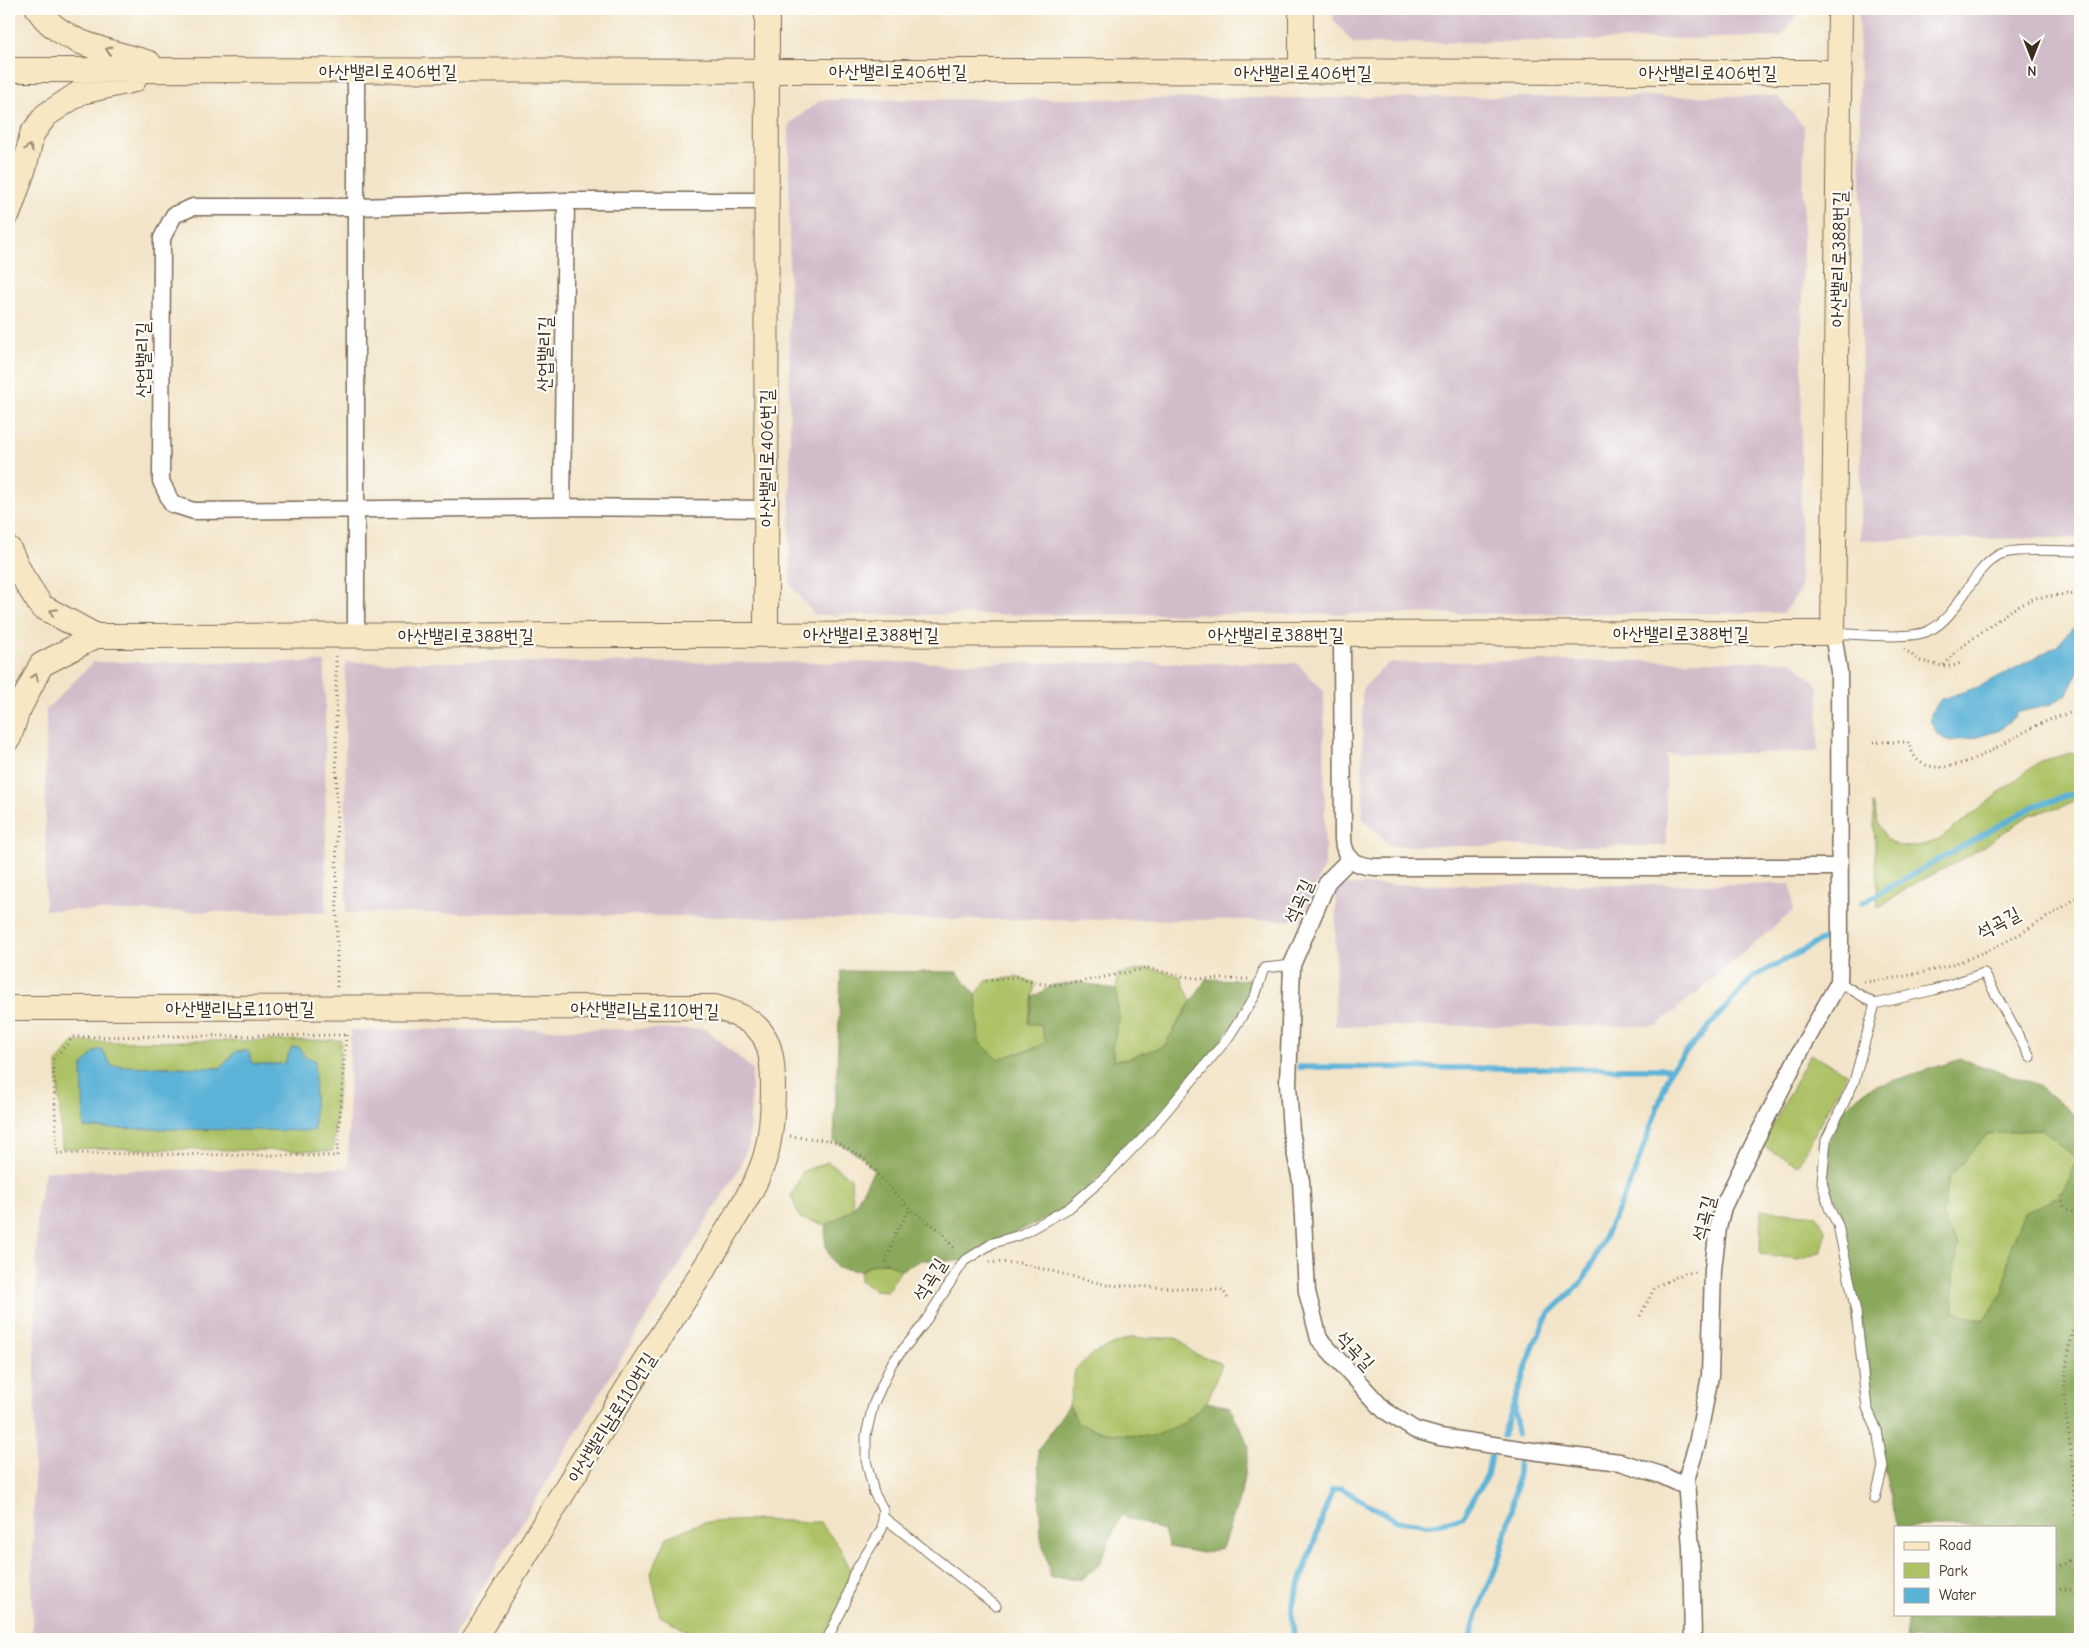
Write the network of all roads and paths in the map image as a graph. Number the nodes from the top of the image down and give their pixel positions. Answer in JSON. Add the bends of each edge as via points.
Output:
{"nodes":[{"id":1,"x":38,"y":9,"type":"edge"},
{"id":2,"x":767,"y":9,"type":"edge"},
{"id":3,"x":1301,"y":9,"type":"edge"},
{"id":4,"x":1840,"y":9,"type":"edge"},
{"id":5,"x":9,"y":70,"type":"edge"},
{"id":6,"x":172,"y":70,"type":"junction"},
{"id":7,"x":356,"y":71,"type":"junction"},
{"id":8,"x":767,"y":71,"type":"junction"},
{"id":9,"x":1301,"y":72,"type":"junction"},
{"id":10,"x":1840,"y":72,"type":"junction"},
{"id":11,"x":566,"y":201,"type":"junction"},
{"id":12,"x":766,"y":201,"type":"junction"},
{"id":13,"x":356,"y":207,"type":"junction"},
{"id":14,"x":9,"y":212,"type":"edge"},
{"id":15,"x":562,"y":507,"type":"junction"},
{"id":16,"x":766,"y":509,"type":"junction"},
{"id":17,"x":356,"y":510,"type":"junction"},
{"id":18,"x":9,"y":549,"type":"edge"},
{"id":19,"x":2080,"y":551,"type":"edge"},
{"id":20,"x":2080,"y":595,"type":"edge"},
{"id":21,"x":1832,"y":633,"type":"junction"},
{"id":22,"x":1342,"y":634,"type":"junction"},
{"id":23,"x":356,"y":635,"type":"junction"},
{"id":24,"x":766,"y":635,"type":"junction"},
{"id":25,"x":96,"y":636,"type":"junction"},
{"id":26,"x":1901,"y":647,"type":"dead end"},
{"id":27,"x":336,"y":656,"type":"dead end"},
{"id":28,"x":1963,"y":662,"type":"dead end"},
{"id":29,"x":1943,"y":666,"type":"junction"},
{"id":30,"x":2080,"y":710,"type":"edge"},
{"id":31,"x":9,"y":738,"type":"edge"},
{"id":32,"x":1873,"y":742,"type":"dead end"},
{"id":33,"x":1350,"y":860,"type":"junction"},
{"id":34,"x":1839,"y":866,"type":"junction"},
{"id":35,"x":2080,"y":896,"type":"edge"},
{"id":36,"x":1292,"y":965,"type":"junction"},
{"id":37,"x":1261,"y":978,"type":"junction"},
{"id":38,"x":986,"y":980,"type":"dead end"},
{"id":39,"x":1839,"y":982,"type":"junction"},
{"id":40,"x":336,"y":988,"type":"dead end"},
{"id":41,"x":1875,"y":1004,"type":"junction"},
{"id":42,"x":9,"y":1008,"type":"edge"},
{"id":43,"x":2030,"y":1057,"type":"dead end"},
{"id":44,"x":770,"y":1134,"type":"junction"},
{"id":45,"x":337,"y":1156,"type":"joint"},
{"id":46,"x":2061,"y":1196,"type":"dead end"},
{"id":47,"x":910,"y":1209,"type":"junction"},
{"id":48,"x":2080,"y":1216,"type":"edge"},
{"id":49,"x":964,"y":1261,"type":"junction"},
{"id":50,"x":886,"y":1262,"type":"dead end"},
{"id":51,"x":1713,"y":1269,"type":"junction"},
{"id":52,"x":1228,"y":1299,"type":"dead end"},
{"id":53,"x":2080,"y":1307,"type":"edge"},
{"id":54,"x":1640,"y":1316,"type":"dead end"},
{"id":55,"x":1687,"y":1487,"type":"junction"},
{"id":56,"x":1875,"y":1498,"type":"dead end"},
{"id":57,"x":882,"y":1516,"type":"junction"},
{"id":58,"x":2080,"y":1530,"type":"edge"},
{"id":59,"x":2080,"y":1553,"type":"edge"},
{"id":60,"x":2056,"y":1567,"type":"edge"},
{"id":61,"x":2056,"y":1589,"type":"edge"},
{"id":62,"x":2080,"y":1597,"type":"edge"},
{"id":63,"x":996,"y":1606,"type":"dead end"},
{"id":64,"x":474,"y":1639,"type":"edge"},
{"id":65,"x":827,"y":1639,"type":"edge"},
{"id":66,"x":1693,"y":1639,"type":"edge"}],
"edges":[{"from":6,"to":1,"type":"street","one_way":true,"via":[[70,38],[54,28]]},
{"from":2,"to":8,"type":"street"},
{"from":3,"to":9,"type":"street"},
{"from":4,"to":10,"type":"street","name":"아산밸리로388번길"},
{"from":5,"to":6,"type":"street","name":"아산밸리로406번길"},
{"from":6,"to":7,"type":"street","name":"아산밸리로406번길"},
{"from":14,"to":6,"type":"street","one_way":true,"via":[[32,134],[46,115],[81,92]]},
{"from":7,"to":8,"type":"street","name":"아산밸리로406번길"},
{"from":7,"to":13,"type":"street"},
{"from":8,"to":9,"type":"street","name":"아산밸리로406번길"},
{"from":8,"to":12,"type":"street","name":"아산밸리로406번길"},
{"from":9,"to":10,"type":"street","name":"아산밸리로406번길"},
{"from":10,"to":21,"type":"street","name":"아산밸리로388번길"},
{"from":11,"to":12,"type":"street","name":"산업밸리길"},
{"from":11,"to":13,"type":"street","name":"산업밸리길"},
{"from":11,"to":15,"type":"street","name":"산업밸리길"},
{"from":12,"to":16,"type":"street","name":"아산밸리로406번길"},
{"from":13,"to":17,"type":"street"},
{"from":13,"to":17,"type":"street","name":"산업밸리길","via":[[193,207],[174,215],[162,238],[161,480],[172,504],[194,511]]},
{"from":15,"to":16,"type":"street","name":"산업밸리길"},
{"from":15,"to":17,"type":"street","name":"산업밸리길"},
{"from":16,"to":24,"type":"street","name":"아산밸리로406번길"},
{"from":17,"to":23,"type":"street"},
{"from":25,"to":18,"type":"street","one_way":true,"via":[[41,606]]},
{"from":19,"to":21,"type":"lane","via":[[2015,551],[1998,555],[1978,574],[1948,615],[1928,631],[1896,635]]},
{"from":20,"to":29,"type":"path","via":[[2035,598],[2011,610],[1959,649]]},
{"from":21,"to":22,"type":"street","name":"아산밸리로388번길"},
{"from":21,"to":34,"type":"street","name":"석곡길","via":[[1839,672]]},
{"from":22,"to":24,"type":"street","name":"아산밸리로388번길"},
{"from":22,"to":33,"type":"street","via":[[1342,839]]},
{"from":23,"to":24,"type":"street","name":"아산밸리로388번길"},
{"from":23,"to":25,"type":"street","name":"아산밸리로388번길"},
{"from":31,"to":25,"type":"street","one_way":true,"via":[[17,713],[41,665]]},
{"from":26,"to":29,"type":"path","via":[[1920,661]]},
{"from":27,"to":40,"type":"path"},
{"from":28,"to":29,"type":"path"},
{"from":30,"to":32,"type":"path","via":[[2030,728],[1964,762],[1938,767],[1920,762],[1908,742]]},
{"from":33,"to":34,"type":"street","via":[[1375,867]]},
{"from":33,"to":36,"type":"street","name":"석곡길","via":[[1328,881]]},
{"from":34,"to":39,"type":"street","name":"석곡길"},
{"from":35,"to":39,"type":"path","name":"석곡길","via":[[1977,955],[1917,974],[1866,982]]},
{"from":36,"to":37,"type":"lane","via":[[1264,968]]},
{"from":36,"to":55,"type":"street","name":"석곡길","via":[[1288,1084],[1301,1181],[1308,1292],[1318,1339],[1384,1410],[1415,1430],[1440,1437],[1620,1462]]},
{"from":37,"to":38,"type":"path","via":[[1206,979],[1148,968],[1053,985],[1016,977]]},
{"from":37,"to":49,"type":"lane","name":"석곡길","via":[[1255,996],[1228,1038],[1147,1134],[1106,1176],[1069,1208],[1020,1236],[993,1243]]},
{"from":39,"to":41,"type":"lane"},
{"from":39,"to":51,"type":"street","name":"석곡길","via":[[1802,1048],[1723,1207]]},
{"from":41,"to":43,"type":"lane","via":[[1934,990],[1984,973]]},
{"from":41,"to":56,"type":"lane","via":[[1854,1082],[1826,1140],[1822,1182],[1829,1208],[1838,1225],[1856,1312],[1867,1408],[1877,1430],[1883,1467]]},
{"from":42,"to":44,"type":"street","name":"아산밸리남로110번길","via":[[715,1008],[750,1021],[761,1031],[770,1048],[773,1115]]},
{"from":44,"to":47,"type":"path","via":[[834,1141],[860,1156]]},
{"from":44,"to":64,"type":"street","name":"아산밸리남로110번길","via":[[752,1190]]},
{"from":45,"to":45,"type":"path","via":[[58,1153],[53,1060],[73,1037],[346,1035]]},
{"from":46,"to":48,"type":"path","via":[[2064,1207]]},
{"from":47,"to":49,"type":"path","via":[[942,1232]]},
{"from":47,"to":50,"type":"path","via":[[896,1233]]},
{"from":49,"to":52,"type":"path","via":[[1019,1263],[1107,1285],[1223,1290]]},
{"from":49,"to":57,"type":"lane","name":"석곡길","via":[[923,1325],[892,1363],[873,1405],[866,1435],[866,1460],[874,1493],[883,1509]]},
{"from":51,"to":54,"type":"path","via":[[1685,1273],[1655,1287]]},
{"from":51,"to":55,"type":"street","name":"석곡길","via":[[1710,1376]]},
{"from":53,"to":58,"type":"path","via":[[2066,1372],[2065,1401],[2072,1468],[2071,1494]]},
{"from":55,"to":66,"type":"street","name":"석곡길"},
{"from":57,"to":63,"type":"lane"},
{"from":57,"to":65,"type":"lane","via":[[882,1529],[852,1575],[845,1604]]},
{"from":59,"to":60,"type":"path"},
{"from":61,"to":62,"type":"path","via":[[2071,1590]]}]}
